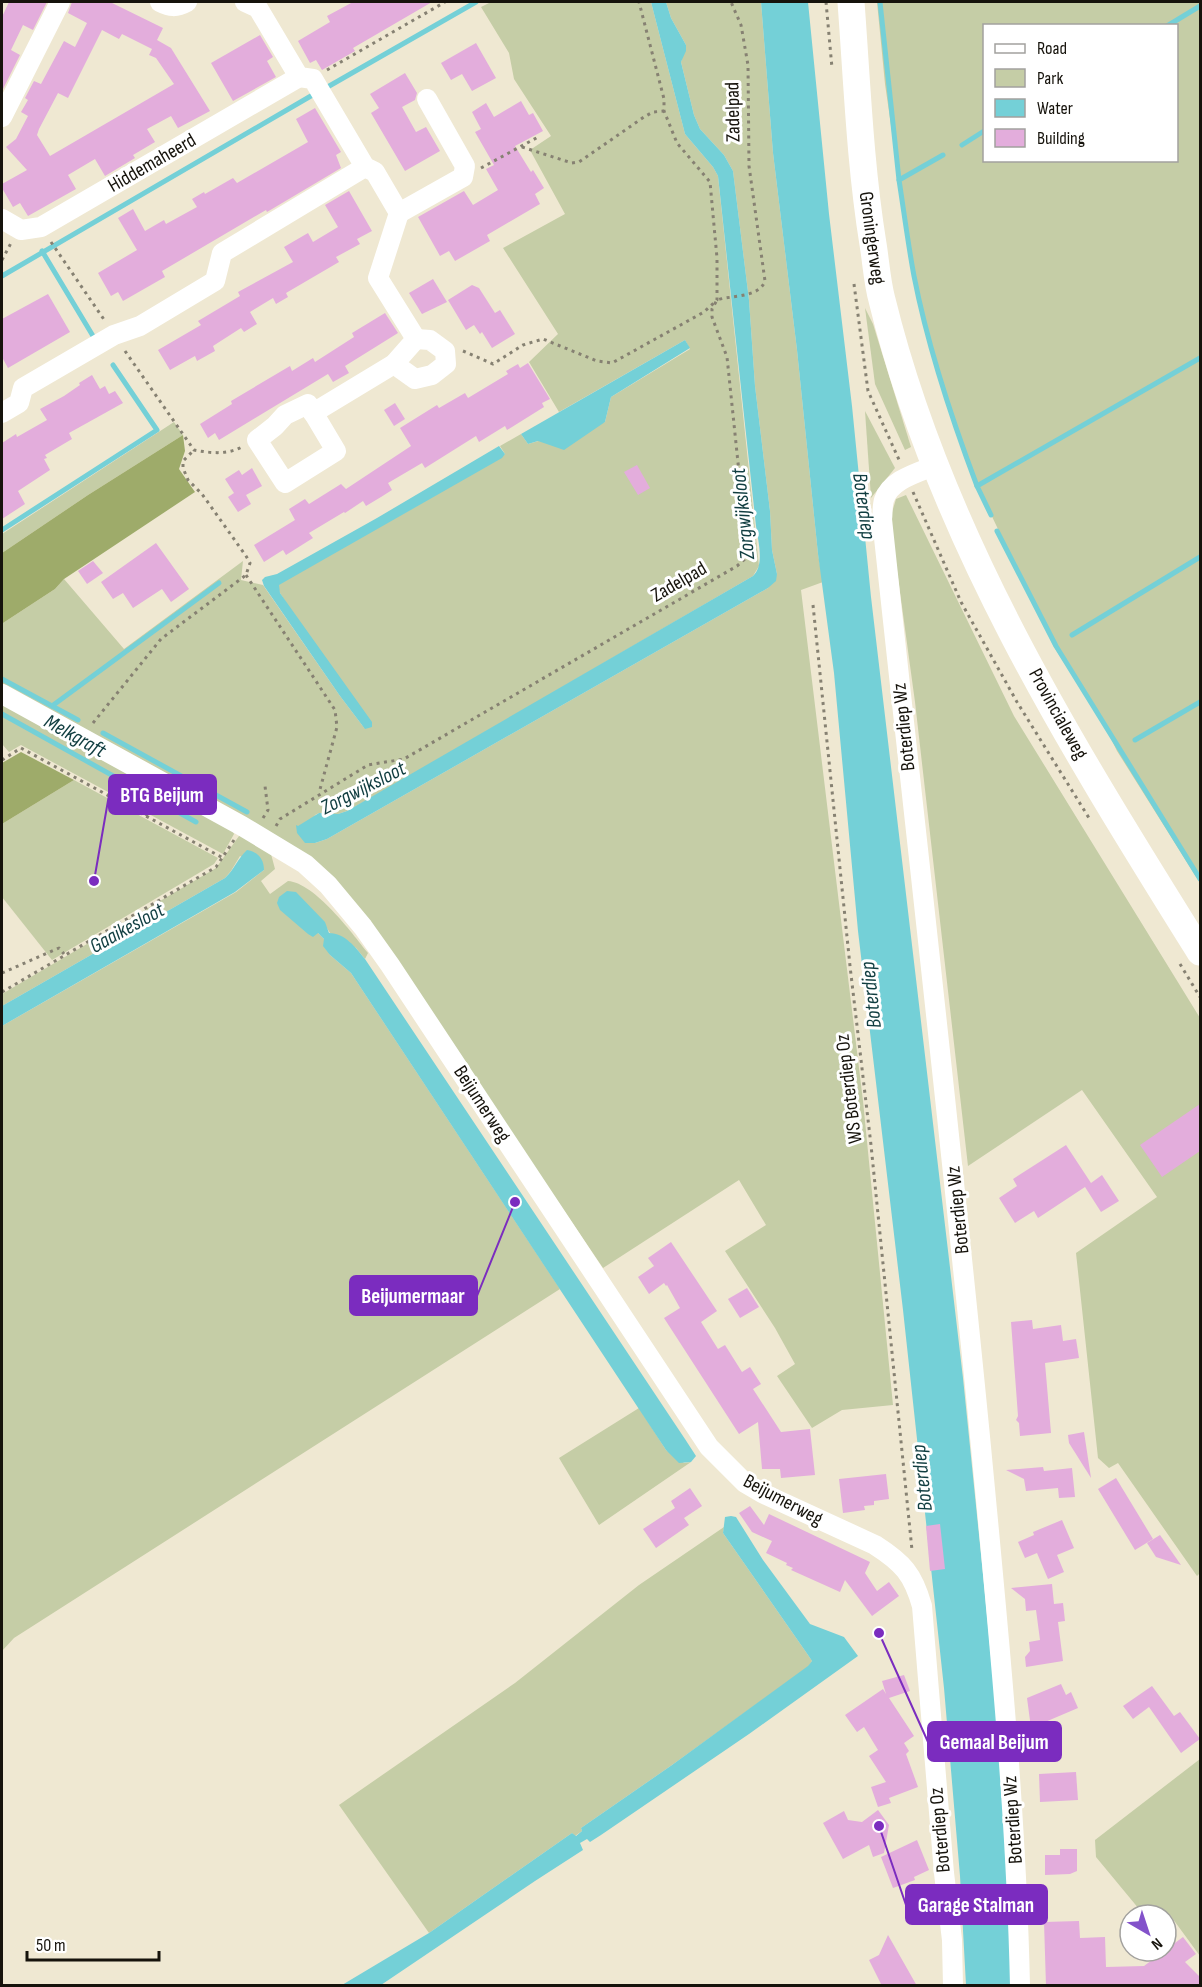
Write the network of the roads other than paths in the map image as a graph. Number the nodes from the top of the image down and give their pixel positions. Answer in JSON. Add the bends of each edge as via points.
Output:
{"nodes":[{"id":1,"x":60,"y":2,"type":"edge"},
{"id":2,"x":160,"y":2,"type":"edge"},
{"id":3,"x":187,"y":2,"type":"edge"},
{"id":4,"x":851,"y":2,"type":"edge"},
{"id":5,"x":257,"y":4,"type":"edge"},
{"id":6,"x":306,"y":78,"type":"junction"},
{"id":7,"x":427,"y":99,"type":"dead end"},
{"id":8,"x":2,"y":117,"type":"edge"},
{"id":9,"x":364,"y":167,"type":"junction"},
{"id":10,"x":399,"y":213,"type":"junction"},
{"id":11,"x":2,"y":219,"type":"edge"},
{"id":12,"x":417,"y":339,"type":"junction"},
{"id":13,"x":394,"y":364,"type":"junction"},
{"id":14,"x":2,"y":413,"type":"edge"},
{"id":15,"x":313,"y":413,"type":"junction"},
{"id":16,"x":934,"y":466,"type":"junction"},
{"id":17,"x":2,"y":694,"type":"edge"},
{"id":18,"x":1200,"y":952,"type":"edge"},
{"id":19,"x":907,"y":1569,"type":"joint"},
{"id":20,"x":953,"y":1986,"type":"edge"},
{"id":21,"x":1020,"y":1986,"type":"edge"}],
"edges":[{"from":1,"to":8,"type":"street"},
{"from":2,"to":3,"type":"street","via":[[170,7]]},
{"from":4,"to":16,"type":"main road","name":"Groningerweg","via":[[866,197],[881,298]]},
{"from":5,"to":6,"type":"street"},
{"from":6,"to":9,"type":"street","via":[[326,102]]},
{"from":6,"to":11,"type":"street","name":"Hiddemaheerd","via":[[41,227],[21,230]]},
{"from":7,"to":10,"type":"street","via":[[465,166],[463,177]]},
{"from":9,"to":10,"type":"street","via":[[375,172]]},
{"from":9,"to":14,"type":"street","via":[[222,252],[215,281],[22,388],[20,403]]},
{"from":10,"to":12,"type":"street","via":[[378,278]]},
{"from":12,"to":13,"type":"street"},
{"from":12,"to":13,"type":"street","via":[[430,340],[445,351],[446,364],[432,375],[415,379]]},
{"from":13,"to":15,"type":"street"},
{"from":15,"to":15,"type":"street","via":[[336,451],[285,483],[257,440],[285,415],[308,404]]},
{"from":16,"to":18,"type":"main road","name":"Provincialeweg","via":[[996,604],[1106,801]]},
{"from":16,"to":21,"type":"street","name":"Boterdiep Wz","via":[[891,488],[884,499],[882,519],[954,1171],[1003,1678],[1018,1883]]},
{"from":17,"to":19,"type":"street","name":"Beijumerweg","via":[[254,833],[305,864],[328,885],[390,965],[710,1447],[745,1483],[875,1545]]},
{"from":19,"to":20,"type":"street","name":"Boterdiep Oz","via":[[922,1606]]}]}
